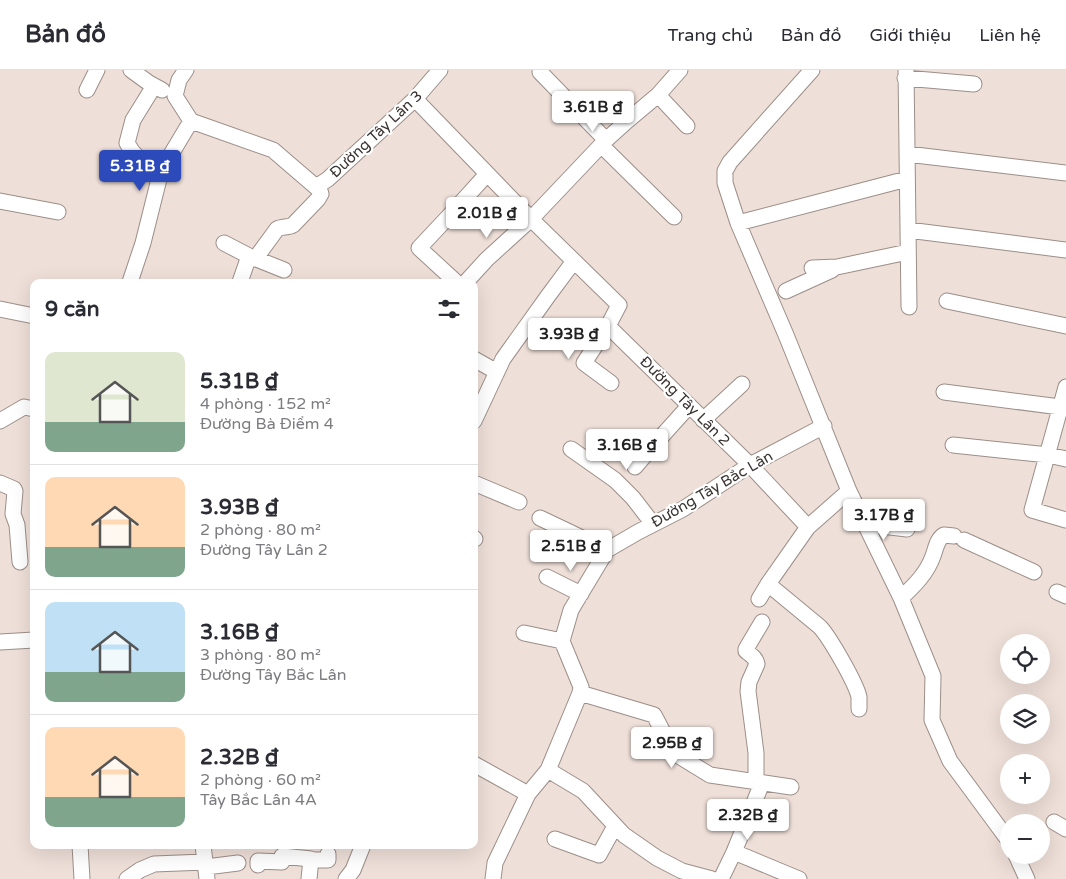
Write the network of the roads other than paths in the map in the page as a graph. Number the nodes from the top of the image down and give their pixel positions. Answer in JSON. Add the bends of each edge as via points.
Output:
{"nodes":[{"id":1,"x":97,"y":70,"type":"edge"},
{"id":2,"x":131,"y":70,"type":"edge"},
{"id":3,"x":440,"y":70,"type":"edge"},
{"id":4,"x":680,"y":70,"type":"edge"},
{"id":5,"x":812,"y":70,"type":"edge"},
{"id":6,"x":540,"y":72,"type":"dead end"},
{"id":7,"x":906,"y":74,"type":"edge"},
{"id":8,"x":182,"y":75,"type":"edge"},
{"id":9,"x":974,"y":84,"type":"dead end"},
{"id":10,"x":154,"y":86,"type":"junction"},
{"id":11,"x":88,"y":90,"type":"dead end"},
{"id":12,"x":658,"y":95,"type":"junction"},
{"id":13,"x":175,"y":96,"type":"junction"},
{"id":14,"x":415,"y":99,"type":"junction"},
{"id":15,"x":191,"y":121,"type":"junction"},
{"id":16,"x":687,"y":126,"type":"dead end"},
{"id":17,"x":604,"y":143,"type":"junction"},
{"id":18,"x":906,"y":154,"type":"junction"},
{"id":19,"x":161,"y":171,"type":"junction"},
{"id":20,"x":1066,"y":173,"type":"edge"},
{"id":21,"x":487,"y":174,"type":"junction"},
{"id":22,"x":907,"y":179,"type":"junction"},
{"id":23,"x":316,"y":188,"type":"junction"},
{"id":24,"x":0,"y":201,"type":"edge"},
{"id":25,"x":58,"y":212,"type":"dead end"},
{"id":26,"x":674,"y":217,"type":"dead end"},
{"id":27,"x":531,"y":220,"type":"junction"},
{"id":28,"x":738,"y":223,"type":"junction"},
{"id":29,"x":908,"y":230,"type":"junction"},
{"id":30,"x":224,"y":243,"type":"dead end"},
{"id":31,"x":1066,"y":250,"type":"edge"},
{"id":32,"x":908,"y":252,"type":"junction"},
{"id":33,"x":252,"y":257,"type":"junction"},
{"id":34,"x":574,"y":260,"type":"junction"},
{"id":35,"x":837,"y":267,"type":"junction"},
{"id":36,"x":812,"y":268,"type":"dead end"},
{"id":37,"x":284,"y":270,"type":"dead end"},
{"id":38,"x":131,"y":279,"type":"edge"},
{"id":39,"x":241,"y":279,"type":"edge"},
{"id":40,"x":453,"y":279,"type":"edge"},
{"id":41,"x":469,"y":279,"type":"edge"},
{"id":42,"x":786,"y":291,"type":"dead end"},
{"id":43,"x":947,"y":301,"type":"dead end"},
{"id":44,"x":909,"y":307,"type":"dead end"},
{"id":45,"x":0,"y":309,"type":"edge"},
{"id":46,"x":30,"y":315,"type":"edge"},
{"id":47,"x":608,"y":326,"type":"junction"},
{"id":48,"x":1066,"y":326,"type":"edge"},
{"id":49,"x":478,"y":361,"type":"edge"},
{"id":50,"x":497,"y":372,"type":"junction"},
{"id":51,"x":611,"y":383,"type":"dead end"},
{"id":52,"x":742,"y":384,"type":"dead end"},
{"id":53,"x":1066,"y":386,"type":"edge"},
{"id":54,"x":944,"y":392,"type":"dead end"},
{"id":55,"x":689,"y":406,"type":"junction"},
{"id":56,"x":1060,"y":407,"type":"junction"},
{"id":57,"x":30,"y":408,"type":"edge"},
{"id":58,"x":478,"y":412,"type":"edge"},
{"id":59,"x":704,"y":420,"type":"junction"},
{"id":60,"x":0,"y":421,"type":"edge"},
{"id":61,"x":824,"y":426,"type":"junction"},
{"id":62,"x":954,"y":445,"type":"dead end"},
{"id":63,"x":571,"y":449,"type":"dead end"},
{"id":64,"x":1048,"y":455,"type":"junction"},
{"id":65,"x":1066,"y":459,"type":"edge"},
{"id":66,"x":750,"y":465,"type":"junction"},
{"id":67,"x":635,"y":467,"type":"dead end"},
{"id":68,"x":0,"y":483,"type":"edge"},
{"id":69,"x":478,"y":485,"type":"edge"},
{"id":70,"x":850,"y":491,"type":"junction"},
{"id":71,"x":519,"y":502,"type":"dead end"},
{"id":72,"x":540,"y":518,"type":"dead end"},
{"id":73,"x":1066,"y":520,"type":"edge"},
{"id":74,"x":653,"y":524,"type":"junction"},
{"id":75,"x":865,"y":524,"type":"junction"},
{"id":76,"x":808,"y":528,"type":"junction"},
{"id":77,"x":907,"y":529,"type":"dead end"},
{"id":78,"x":607,"y":550,"type":"junction"},
{"id":79,"x":20,"y":562,"type":"dead end"},
{"id":80,"x":1034,"y":572,"type":"dead end"},
{"id":81,"x":547,"y":577,"type":"dead end"},
{"id":82,"x":768,"y":584,"type":"junction"},
{"id":83,"x":581,"y":594,"type":"junction"},
{"id":84,"x":901,"y":598,"type":"junction"},
{"id":85,"x":759,"y":599,"type":"dead end"},
{"id":86,"x":762,"y":622,"type":"dead end"},
{"id":87,"x":524,"y":633,"type":"dead end"},
{"id":88,"x":30,"y":640,"type":"edge"},
{"id":89,"x":562,"y":641,"type":"junction"},
{"id":90,"x":0,"y":642,"type":"edge"},
{"id":91,"x":580,"y":693,"type":"junction"},
{"id":92,"x":858,"y":709,"type":"dead end"},
{"id":93,"x":478,"y":766,"type":"edge"},
{"id":94,"x":548,"y":770,"type":"junction"},
{"id":95,"x":759,"y":782,"type":"junction"},
{"id":96,"x":791,"y":787,"type":"dead end"},
{"id":97,"x":528,"y":794,"type":"junction"},
{"id":98,"x":615,"y":826,"type":"junction"},
{"id":99,"x":1000,"y":829,"type":"edge"},
{"id":100,"x":555,"y":839,"type":"dead end"},
{"id":101,"x":80,"y":849,"type":"edge"},
{"id":102,"x":204,"y":849,"type":"edge"},
{"id":103,"x":361,"y":849,"type":"edge"},
{"id":104,"x":283,"y":850,"type":"edge"},
{"id":105,"x":734,"y":852,"type":"junction"},
{"id":106,"x":328,"y":854,"type":"dead end"},
{"id":107,"x":311,"y":860,"type":"junction"},
{"id":108,"x":238,"y":864,"type":"dead end"},
{"id":109,"x":1020,"y":864,"type":"edge"},
{"id":110,"x":258,"y":865,"type":"dead end"},
{"id":111,"x":206,"y":869,"type":"edge"},
{"id":112,"x":82,"y":879,"type":"edge"},
{"id":113,"x":127,"y":879,"type":"edge"},
{"id":114,"x":309,"y":879,"type":"edge"},
{"id":115,"x":346,"y":879,"type":"edge"},
{"id":116,"x":493,"y":879,"type":"edge"},
{"id":117,"x":712,"y":879,"type":"edge"},
{"id":118,"x":721,"y":879,"type":"edge"},
{"id":119,"x":799,"y":879,"type":"edge"},
{"id":120,"x":1027,"y":879,"type":"edge"}],
"edges":[{"from":1,"to":11,"type":"street"},
{"from":2,"to":10,"type":"street"},
{"from":3,"to":14,"type":"street","name":"Đường Tây Lân 3"},
{"from":4,"to":12,"type":"street"},
{"from":5,"to":28,"type":"street","via":[[737,153],[725,171],[724,183]]},
{"from":6,"to":17,"type":"street"},
{"from":7,"to":9,"type":"street"},
{"from":7,"to":18,"type":"street"},
{"from":8,"to":13,"type":"street"},
{"from":10,"to":13,"type":"street"},
{"from":10,"to":19,"type":"street","via":[[133,120],[127,143],[145,166]]},
{"from":12,"to":16,"type":"street"},
{"from":12,"to":17,"type":"street"},
{"from":13,"to":15,"type":"street"},
{"from":14,"to":21,"type":"street"},
{"from":14,"to":23,"type":"street","name":"Đường Tây Lân 3"},
{"from":15,"to":19,"type":"street"},
{"from":15,"to":23,"type":"street","name":"Đường Tây Lân 3","via":[[273,150]]},
{"from":17,"to":26,"type":"street"},
{"from":17,"to":27,"type":"street"},
{"from":18,"to":20,"type":"street"},
{"from":18,"to":22,"type":"street"},
{"from":19,"to":38,"type":"street"},
{"from":21,"to":27,"type":"street"},
{"from":21,"to":40,"type":"street","via":[[419,248]]},
{"from":22,"to":28,"type":"street"},
{"from":22,"to":29,"type":"street"},
{"from":23,"to":33,"type":"street","via":[[321,194],[318,199],[293,225],[280,227]]},
{"from":24,"to":25,"type":"street"},
{"from":27,"to":34,"type":"street"},
{"from":27,"to":41,"type":"street"},
{"from":28,"to":61,"type":"street"},
{"from":29,"to":31,"type":"street"},
{"from":29,"to":32,"type":"street"},
{"from":30,"to":33,"type":"street"},
{"from":32,"to":35,"type":"street"},
{"from":32,"to":44,"type":"street"},
{"from":33,"to":37,"type":"street"},
{"from":33,"to":39,"type":"street"},
{"from":34,"to":47,"type":"street","via":[[618,304]]},
{"from":34,"to":50,"type":"street"},
{"from":35,"to":36,"type":"street"},
{"from":35,"to":42,"type":"street"},
{"from":43,"to":48,"type":"street"},
{"from":45,"to":46,"type":"street"},
{"from":47,"to":51,"type":"street","via":[[584,363]]},
{"from":47,"to":55,"type":"street","name":"Đường Tây Lân 2"},
{"from":49,"to":50,"type":"street"},
{"from":50,"to":58,"type":"street"},
{"from":52,"to":59,"type":"street"},
{"from":53,"to":56,"type":"street"},
{"from":54,"to":56,"type":"street"},
{"from":55,"to":59,"type":"street","name":"Đường Tây Lân 2"},
{"from":55,"to":67,"type":"street"},
{"from":56,"to":64,"type":"street"},
{"from":57,"to":60,"type":"street","via":[[24,407]]},
{"from":59,"to":66,"type":"street","name":"Đường Tây Lân 2"},
{"from":61,"to":66,"type":"street","name":"Đường Tây Bắc Lân"},
{"from":61,"to":70,"type":"street"},
{"from":62,"to":64,"type":"street"},
{"from":63,"to":74,"type":"street","via":[[615,480]]},
{"from":64,"to":65,"type":"street"},
{"from":64,"to":73,"type":"street","via":[[1032,510]]},
{"from":66,"to":74,"type":"street","name":"Đường Tây Bắc Lân","via":[[683,509]]},
{"from":66,"to":76,"type":"street","name":"Đường Tây Lân 2"},
{"from":68,"to":79,"type":"street","via":[[15,491],[13,514]]},
{"from":69,"to":71,"type":"street"},
{"from":70,"to":75,"type":"street"},
{"from":70,"to":76,"type":"street"},
{"from":72,"to":78,"type":"street"},
{"from":74,"to":78,"type":"street","name":"Đường Tây Bắc Lân"},
{"from":75,"to":77,"type":"street"},
{"from":75,"to":84,"type":"street"},
{"from":76,"to":82,"type":"street"},
{"from":78,"to":83,"type":"street","name":"Đường Tây Bắc Lân"},
{"from":80,"to":84,"type":"street","via":[[959,538],[944,535],[939,538],[927,570]]},
{"from":81,"to":83,"type":"street"},
{"from":82,"to":85,"type":"street"},
{"from":82,"to":92,"type":"street","via":[[825,632],[857,690]]},
{"from":83,"to":89,"type":"street","name":"Đường Tây Bắc Lân","via":[[571,610]]},
{"from":84,"to":99,"type":"street","via":[[933,676],[932,720],[950,761]]},
{"from":86,"to":95,"type":"street","via":[[746,649],[757,661],[748,691]]},
{"from":87,"to":89,"type":"street"},
{"from":88,"to":90,"type":"street"},
{"from":89,"to":91,"type":"street","via":[[581,687]]},
{"from":91,"to":94,"type":"street"},
{"from":91,"to":95,"type":"street","via":[[654,716],[674,753],[710,775]]},
{"from":93,"to":97,"type":"street"},
{"from":94,"to":97,"type":"street"},
{"from":94,"to":98,"type":"street","via":[[583,790]]},
{"from":95,"to":96,"type":"street"},
{"from":95,"to":105,"type":"street"},
{"from":97,"to":116,"type":"street","via":[[494,862]]},
{"from":98,"to":100,"type":"street","via":[[599,855]]},
{"from":98,"to":117,"type":"street","via":[[657,858],[682,871]]},
{"from":101,"to":112,"type":"street"},
{"from":102,"to":111,"type":"street"},
{"from":103,"to":115,"type":"street"},
{"from":104,"to":107,"type":"street"},
{"from":104,"to":110,"type":"street","via":[[282,862],[258,861]]},
{"from":105,"to":118,"type":"street"},
{"from":105,"to":119,"type":"street"},
{"from":106,"to":107,"type":"street","via":[[328,860]]},
{"from":107,"to":114,"type":"street"},
{"from":108,"to":111,"type":"street"},
{"from":109,"to":120,"type":"street"},
{"from":111,"to":113,"type":"street","via":[[154,864]]}]}
